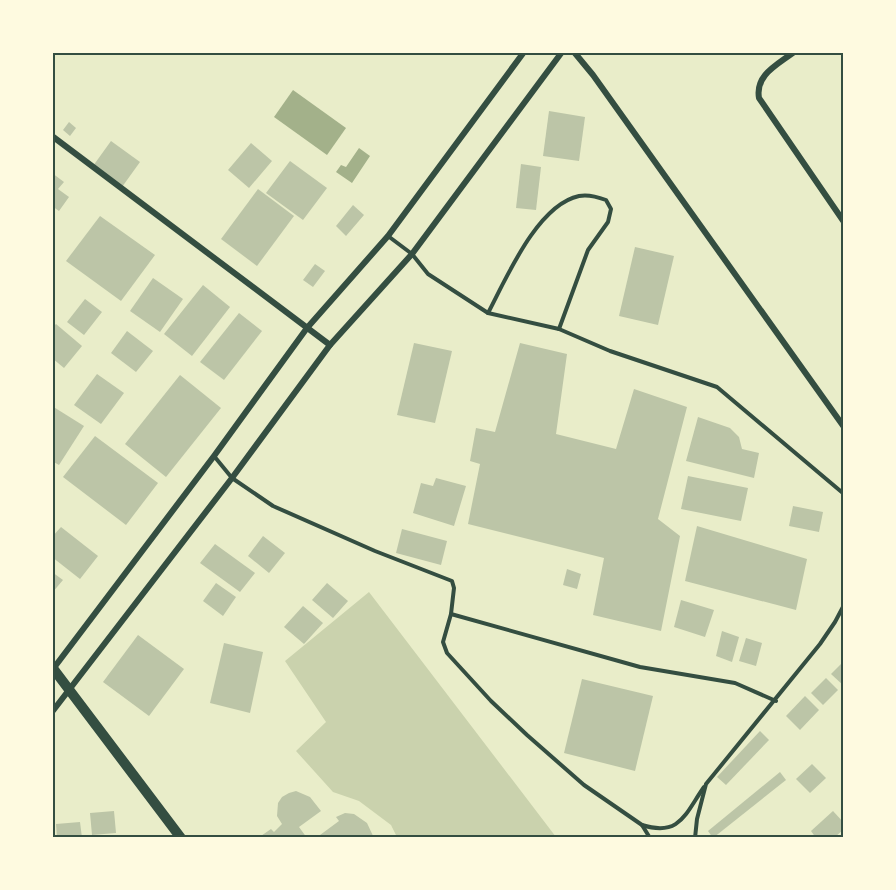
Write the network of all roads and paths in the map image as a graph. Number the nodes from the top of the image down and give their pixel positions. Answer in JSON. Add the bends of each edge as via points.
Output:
{"nodes":[{"id":1,"x":524,"y":52,"type":"edge"},
{"id":2,"x":562,"y":52,"type":"edge"},
{"id":3,"x":574,"y":52,"type":"edge"},
{"id":4,"x":794,"y":52,"type":"edge"},
{"id":5,"x":52,"y":136,"type":"edge"},
{"id":6,"x":843,"y":222,"type":"edge"},
{"id":7,"x":388,"y":236,"type":"junction"},
{"id":8,"x":412,"y":254,"type":"junction"},
{"id":9,"x":488,"y":314,"type":"junction"},
{"id":10,"x":307,"y":328,"type":"junction"},
{"id":11,"x":559,"y":328,"type":"junction"},
{"id":12,"x":330,"y":345,"type":"junction"},
{"id":13,"x":843,"y":427,"type":"edge"},
{"id":14,"x":214,"y":456,"type":"junction"},
{"id":15,"x":232,"y":478,"type":"junction"},
{"id":16,"x":843,"y":494,"type":"edge"},
{"id":17,"x":843,"y":606,"type":"edge"},
{"id":18,"x":451,"y":614,"type":"junction"},
{"id":19,"x":53,"y":668,"type":"edge"},
{"id":20,"x":69,"y":690,"type":"junction"},
{"id":21,"x":776,"y":701,"type":"junction"},
{"id":22,"x":52,"y":712,"type":"edge"},
{"id":23,"x":706,"y":784,"type":"junction"},
{"id":24,"x":642,"y":825,"type":"junction"},
{"id":25,"x":181,"y":837,"type":"edge"},
{"id":26,"x":650,"y":837,"type":"edge"},
{"id":27,"x":695,"y":837,"type":"edge"}],
"edges":[{"from":1,"to":7,"type":"street"},
{"from":2,"to":8,"type":"street"},
{"from":3,"to":13,"type":"street"},
{"from":4,"to":6,"type":"street","via":[[765,74],[759,82],[759,98]]},
{"from":5,"to":10,"type":"street"},
{"from":7,"to":8,"type":"lane"},
{"from":7,"to":10,"type":"street"},
{"from":8,"to":9,"type":"lane","via":[[428,274]]},
{"from":8,"to":12,"type":"street"},
{"from":9,"to":11,"type":"lane"},
{"from":9,"to":11,"type":"lane","via":[[519,255],[549,213],[580,196],[606,200],[611,209],[608,222],[588,250]]},
{"from":10,"to":12,"type":"street"},
{"from":10,"to":14,"type":"street"},
{"from":11,"to":16,"type":"lane","via":[[610,351],[717,387]]},
{"from":12,"to":15,"type":"street"},
{"from":14,"to":15,"type":"lane"},
{"from":14,"to":19,"type":"street"},
{"from":15,"to":18,"type":"lane","via":[[273,506],[452,581]]},
{"from":15,"to":20,"type":"street"},
{"from":17,"to":21,"type":"lane","via":[[820,644]]},
{"from":18,"to":21,"type":"lane","via":[[640,667],[735,683]]},
{"from":18,"to":24,"type":"lane","via":[[443,642],[447,653],[491,701],[584,785]]},
{"from":19,"to":20,"type":"street"},
{"from":20,"to":22,"type":"street"},
{"from":20,"to":25,"type":"street"},
{"from":21,"to":23,"type":"lane"},
{"from":23,"to":24,"type":"lane","via":[[677,824],[657,830]]},
{"from":23,"to":27,"type":"lane"},
{"from":24,"to":26,"type":"lane"}]}
